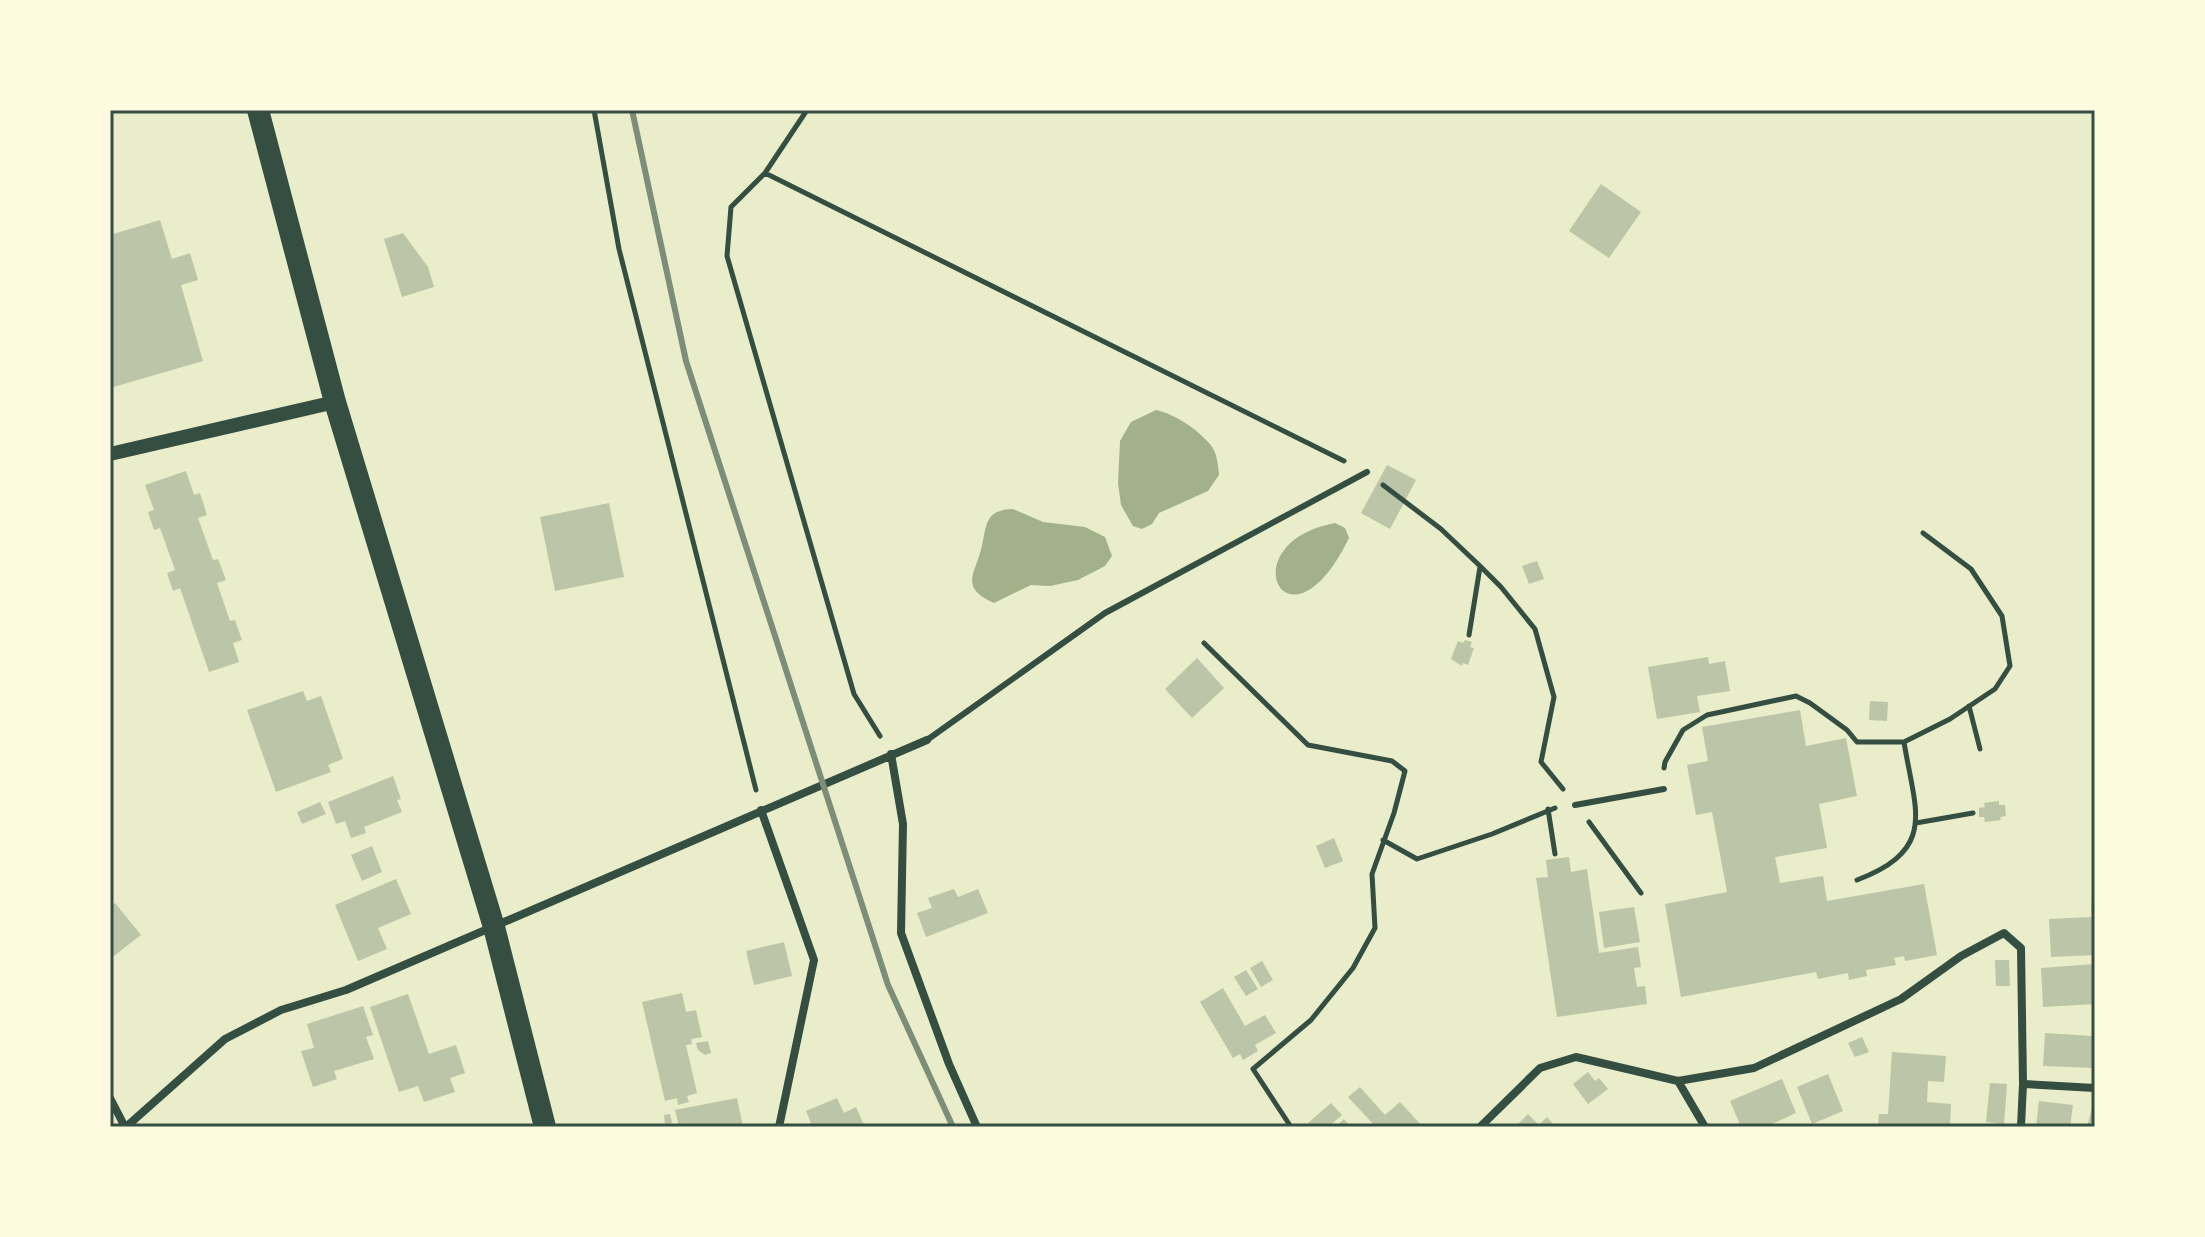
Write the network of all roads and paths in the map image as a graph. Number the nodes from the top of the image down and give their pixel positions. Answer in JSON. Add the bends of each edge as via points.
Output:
{"nodes":[{"id":1,"x":258,"y":110,"type":"edge"},
{"id":2,"x":594,"y":110,"type":"edge"},
{"id":3,"x":807,"y":110,"type":"edge"},
{"id":4,"x":765,"y":173,"type":"junction"},
{"id":5,"x":335,"y":402,"type":"junction"},
{"id":6,"x":110,"y":454,"type":"edge"},
{"id":7,"x":1367,"y":472,"type":"junction"},
{"id":8,"x":1923,"y":533,"type":"dead end"},
{"id":9,"x":1480,"y":566,"type":"junction"},
{"id":10,"x":1469,"y":635,"type":"dead end"},
{"id":11,"x":1204,"y":643,"type":"dead end"},
{"id":12,"x":1969,"y":706,"type":"junction"},
{"id":13,"x":927,"y":740,"type":"joint"},
{"id":14,"x":1904,"y":742,"type":"junction"},
{"id":15,"x":1980,"y":749,"type":"dead end"},
{"id":16,"x":891,"y":754,"type":"junction"},
{"id":17,"x":1664,"y":789,"type":"joint"},
{"id":18,"x":1575,"y":805,"type":"junction"},
{"id":19,"x":1548,"y":809,"type":"junction"},
{"id":20,"x":761,"y":810,"type":"junction"},
{"id":21,"x":1973,"y":813,"type":"dead end"},
{"id":22,"x":1916,"y":823,"type":"junction"},
{"id":23,"x":1383,"y":840,"type":"junction"},
{"id":24,"x":1555,"y":854,"type":"dead end"},
{"id":25,"x":1857,"y":880,"type":"dead end"},
{"id":26,"x":1641,"y":893,"type":"dead end"},
{"id":27,"x":494,"y":927,"type":"junction"},
{"id":28,"x":1678,"y":1081,"type":"junction"},
{"id":29,"x":2023,"y":1084,"type":"junction"},
{"id":30,"x":2095,"y":1088,"type":"edge"},
{"id":31,"x":110,"y":1098,"type":"edge"},
{"id":32,"x":126,"y":1127,"type":"edge"},
{"id":33,"x":545,"y":1127,"type":"edge"},
{"id":34,"x":779,"y":1127,"type":"edge"},
{"id":35,"x":977,"y":1127,"type":"edge"},
{"id":36,"x":1291,"y":1127,"type":"edge"},
{"id":37,"x":1480,"y":1127,"type":"edge"},
{"id":38,"x":1705,"y":1127,"type":"edge"},
{"id":39,"x":2021,"y":1127,"type":"edge"}],
"edges":[{"from":1,"to":5,"type":"highway"},
{"from":2,"to":20,"type":"path","via":[[619,249]]},
{"from":3,"to":4,"type":"path"},
{"from":4,"to":7,"type":"path"},
{"from":4,"to":16,"type":"path","via":[[731,207],[727,256],[854,694]]},
{"from":5,"to":6,"type":"street"},
{"from":5,"to":27,"type":"highway"},
{"from":7,"to":9,"type":"path"},
{"from":7,"to":13,"type":"lane","via":[[1105,613]]},
{"from":8,"to":12,"type":"path","via":[[1971,569],[2002,616],[2010,666],[1995,689]]},
{"from":9,"to":10,"type":"path"},
{"from":9,"to":18,"type":"path","via":[[1535,629],[1554,697],[1541,762]]},
{"from":11,"to":23,"type":"path","via":[[1308,745],[1392,761],[1405,771]]},
{"from":12,"to":14,"type":"path"},
{"from":12,"to":15,"type":"path"},
{"from":13,"to":16,"type":"street"},
{"from":14,"to":17,"type":"path","via":[[1857,742],[1796,696],[1707,715],[1683,730],[1665,762]]},
{"from":14,"to":22,"type":"path"},
{"from":16,"to":20,"type":"street"},
{"from":16,"to":35,"type":"street","via":[[903,824],[901,933]]},
{"from":17,"to":18,"type":"lane"},
{"from":18,"to":19,"type":"path"},
{"from":18,"to":26,"type":"path"},
{"from":19,"to":23,"type":"path","via":[[1417,859]]},
{"from":19,"to":24,"type":"path"},
{"from":20,"to":27,"type":"street"},
{"from":20,"to":34,"type":"street","via":[[814,960]]},
{"from":21,"to":22,"type":"path"},
{"from":22,"to":25,"type":"path","via":[[1910,846],[1882,871]]},
{"from":23,"to":36,"type":"path","via":[[1372,874],[1375,928],[1353,968],[1311,1020],[1253,1069]]},
{"from":27,"to":32,"type":"street","via":[[346,990],[281,1010],[225,1039]]},
{"from":27,"to":33,"type":"highway"},
{"from":28,"to":29,"type":"street","via":[[1754,1068],[1901,999],[2004,933],[2021,948]]},
{"from":28,"to":37,"type":"street","via":[[1576,1057],[1540,1068]]},
{"from":28,"to":38,"type":"street"},
{"from":29,"to":30,"type":"street"},
{"from":29,"to":39,"type":"street"},
{"from":31,"to":32,"type":"street"}]}
